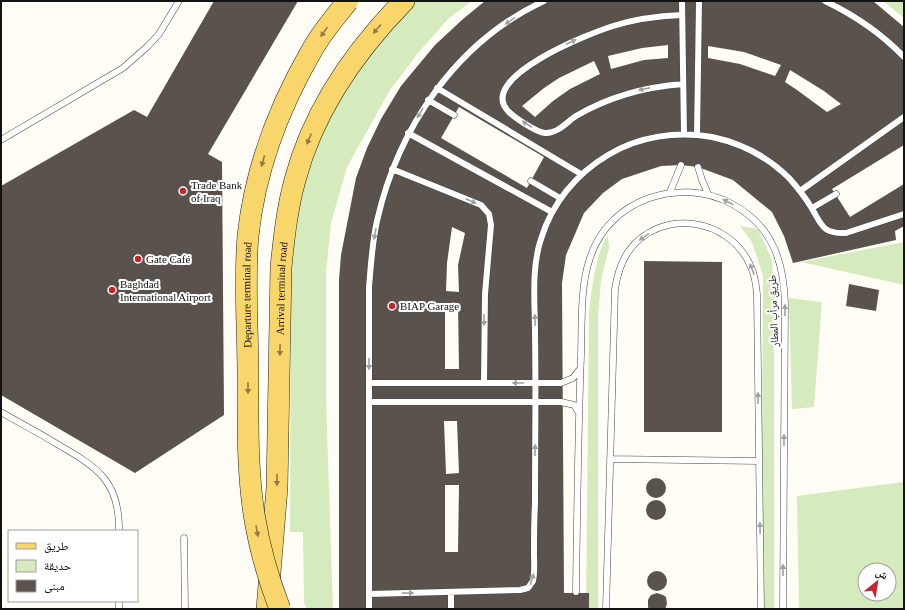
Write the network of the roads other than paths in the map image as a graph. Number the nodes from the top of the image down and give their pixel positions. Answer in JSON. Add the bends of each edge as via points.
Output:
{"nodes":[{"id":1,"x":179,"y":1,"type":"edge"},
{"id":2,"x":348,"y":1,"type":"edge"},
{"id":3,"x":404,"y":1,"type":"edge"},
{"id":4,"x":544,"y":1,"type":"edge"},
{"id":5,"x":682,"y":1,"type":"edge"},
{"id":6,"x":699,"y":1,"type":"edge"},
{"id":7,"x":825,"y":1,"type":"edge"},
{"id":8,"x":682,"y":15,"type":"junction"},
{"id":9,"x":904,"y":57,"type":"edge"},
{"id":10,"x":683,"y":84,"type":"junction"},
{"id":11,"x":437,"y":88,"type":"junction"},
{"id":12,"x":428,"y":100,"type":"junction"},
{"id":13,"x":454,"y":115,"type":"dead end"},
{"id":14,"x":904,"y":116,"type":"edge"},
{"id":15,"x":408,"y":133,"type":"junction"},
{"id":16,"x":684,"y":134,"type":"junction"},
{"id":17,"x":697,"y":135,"type":"junction"},
{"id":18,"x":1,"y":140,"type":"edge"},
{"id":19,"x":681,"y":165,"type":"dead end"},
{"id":20,"x":698,"y":167,"type":"dead end"},
{"id":21,"x":392,"y":169,"type":"junction"},
{"id":22,"x":581,"y":174,"type":"junction"},
{"id":23,"x":531,"y":181,"type":"dead end"},
{"id":24,"x":800,"y":191,"type":"junction"},
{"id":25,"x":670,"y":192,"type":"junction"},
{"id":26,"x":708,"y":194,"type":"junction"},
{"id":27,"x":836,"y":194,"type":"dead end"},
{"id":28,"x":560,"y":198,"type":"junction"},
{"id":29,"x":812,"y":208,"type":"junction"},
{"id":30,"x":552,"y":212,"type":"junction"},
{"id":31,"x":904,"y":214,"type":"edge"},
{"id":32,"x":580,"y":369,"type":"junction"},
{"id":33,"x":484,"y":382,"type":"junction"},
{"id":34,"x":369,"y":383,"type":"junction"},
{"id":35,"x":536,"y":383,"type":"junction"},
{"id":36,"x":370,"y":402,"type":"junction"},
{"id":37,"x":536,"y":402,"type":"junction"},
{"id":38,"x":1,"y":412,"type":"edge"},
{"id":39,"x":580,"y":413,"type":"junction"},
{"id":40,"x":610,"y":459,"type":"junction"},
{"id":41,"x":759,"y":461,"type":"junction"},
{"id":42,"x":119,"y":530,"type":"edge"},
{"id":43,"x":184,"y":538,"type":"dead end"},
{"id":44,"x":451,"y":592,"type":"junction"},
{"id":45,"x":576,"y":592,"type":"dead end"},
{"id":46,"x":369,"y":594,"type":"junction"},
{"id":47,"x":185,"y":609,"type":"edge"},
{"id":48,"x":267,"y":609,"type":"edge"},
{"id":49,"x":280,"y":609,"type":"edge"},
{"id":50,"x":369,"y":609,"type":"edge"},
{"id":51,"x":451,"y":609,"type":"edge"},
{"id":52,"x":606,"y":609,"type":"edge"},
{"id":53,"x":761,"y":609,"type":"edge"},
{"id":54,"x":783,"y":609,"type":"edge"}],
"edges":[{"from":1,"to":18,"type":"lane","via":[[159,34],[123,68]]},
{"from":2,"to":49,"type":"main road","name":"Departure terminal road","one_way":true,"bridge":true,"via":[[312,49],[282,106],[259,175],[248,236],[250,478],[266,571]]},
{"from":3,"to":48,"type":"main road","name":"Arrival terminal road","one_way":true,"via":[[351,63],[329,98],[304,151],[288,208],[281,267],[277,488]]},
{"from":4,"to":11,"type":"lane","one_way":true,"via":[[488,36]]},
{"from":5,"to":8,"type":"lane"},
{"from":6,"to":17,"type":"lane"},
{"from":7,"to":9,"type":"lane","via":[[857,19]]},
{"from":8,"to":10,"type":"lane"},
{"from":10,"to":8,"type":"lane","one_way":true,"via":[[660,85],[615,97],[547,133],[538,131],[511,114],[503,97],[511,79],[570,42],[599,30],[637,20]]},
{"from":10,"to":16,"type":"lane"},
{"from":11,"to":12,"type":"lane"},
{"from":11,"to":22,"type":"lane"},
{"from":12,"to":13,"type":"lane"},
{"from":12,"to":15,"type":"lane","one_way":true},
{"from":14,"to":24,"type":"lane"},
{"from":15,"to":21,"type":"lane"},
{"from":15,"to":30,"type":"lane"},
{"from":16,"to":17,"type":"lane"},
{"from":16,"to":22,"type":"lane","via":[[629,144],[612,152]]},
{"from":17,"to":24,"type":"lane","via":[[744,147],[774,166]]},
{"from":19,"to":25,"type":"lane"},
{"from":20,"to":26,"type":"lane"},
{"from":21,"to":33,"type":"lane","one_way":true,"via":[[482,206],[491,219],[485,294]]},
{"from":21,"to":34,"type":"lane","one_way":true,"via":[[377,222],[371,264]]},
{"from":22,"to":28,"type":"lane"},
{"from":23,"to":28,"type":"lane"},
{"from":24,"to":29,"type":"lane"},
{"from":25,"to":26,"type":"lane","name":"طريق مرأب المطار"},
{"from":25,"to":32,"type":"lane","name":"طريق مرأب المطار","via":[[644,199],[630,207],[617,217],[596,243],[586,273]]},
{"from":54,"to":26,"type":"lane","name":"طريق مرأب المطار","one_way":true,"via":[[783,273],[771,242],[759,225],[738,207]]},
{"from":27,"to":29,"type":"lane"},
{"from":28,"to":30,"type":"lane"},
{"from":29,"to":31,"type":"lane","via":[[820,224],[837,234],[846,234]]},
{"from":35,"to":30,"type":"lane","one_way":true,"via":[[536,257]]},
{"from":32,"to":35,"type":"lane","via":[[573,378],[561,383]]},
{"from":32,"to":39,"type":"lane","name":"طريق مرأب المطار"},
{"from":33,"to":34,"type":"lane"},
{"from":35,"to":33,"type":"lane","one_way":true},
{"from":34,"to":36,"type":"lane"},
{"from":35,"to":37,"type":"lane"},
{"from":36,"to":37,"type":"lane"},
{"from":36,"to":46,"type":"lane"},
{"from":37,"to":39,"type":"lane","via":[[574,405]]},
{"from":44,"to":37,"type":"lane","one_way":true,"via":[[524,590],[533,581]]},
{"from":38,"to":42,"type":"lane","via":[[98,470],[115,498],[120,519]]},
{"from":39,"to":45,"type":"lane","name":"طريق مرأب المطار"},
{"from":40,"to":41,"type":"lane"},
{"from":41,"to":40,"type":"lane","one_way":true,"via":[[757,294],[754,274],[745,255],[726,235],[708,227],[688,223],[661,227],[643,237],[628,252],[617,276]]},
{"from":40,"to":52,"type":"lane"},
{"from":53,"to":41,"type":"lane","one_way":true},
{"from":43,"to":47,"type":"lane"},
{"from":46,"to":44,"type":"lane","one_way":true},
{"from":44,"to":51,"type":"lane"},
{"from":46,"to":50,"type":"lane"}]}
